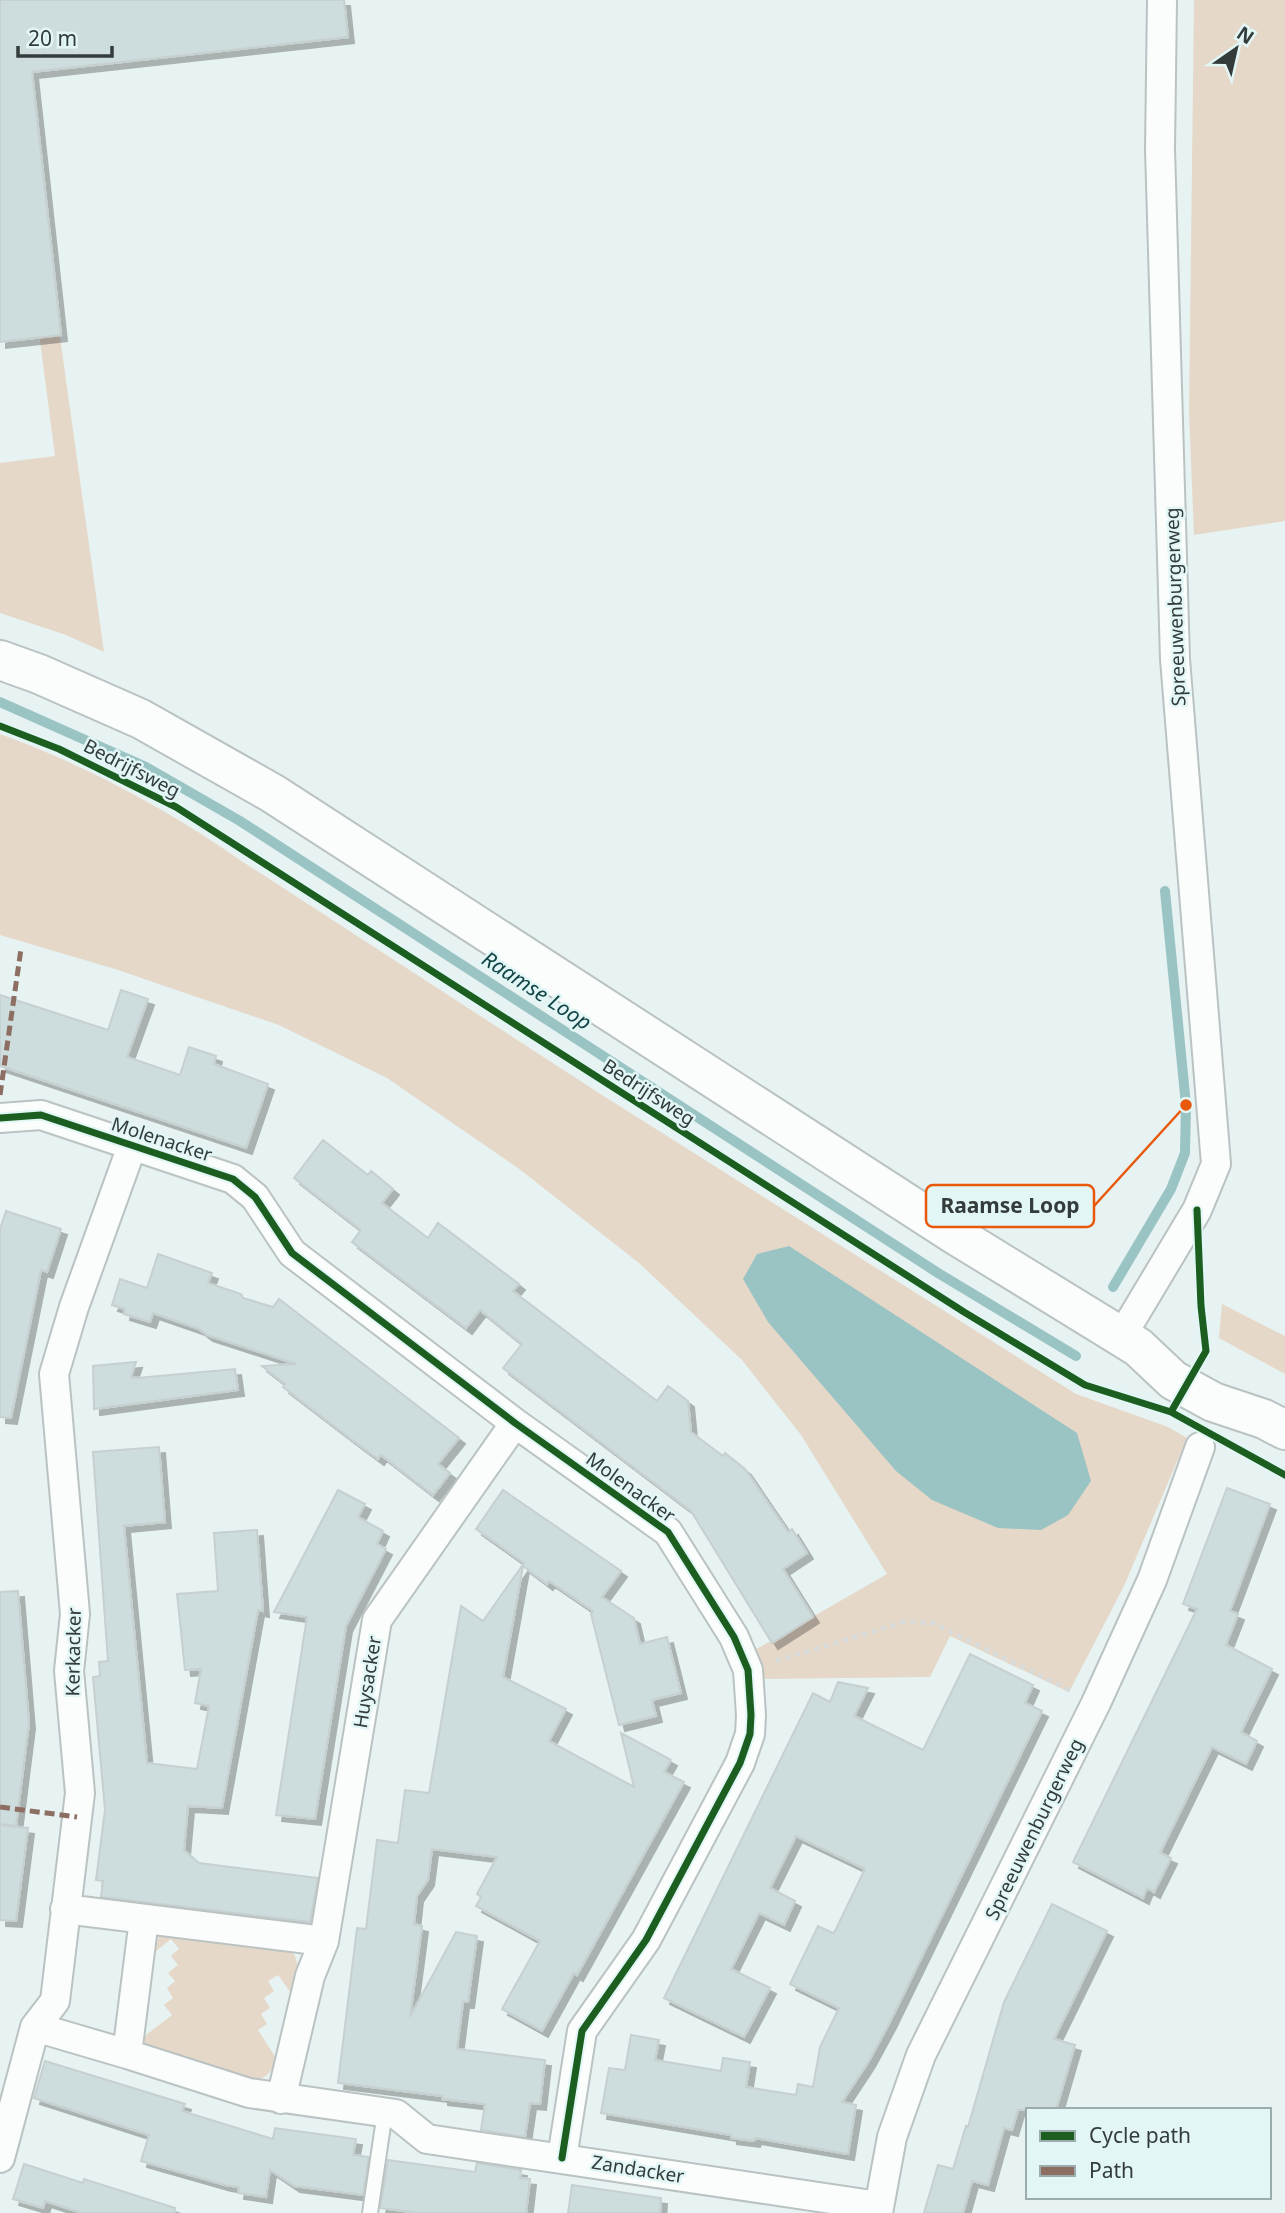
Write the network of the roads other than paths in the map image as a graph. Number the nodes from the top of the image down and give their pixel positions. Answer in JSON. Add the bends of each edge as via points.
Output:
{"nodes":[{"id":1,"x":1162,"y":0,"type":"edge"},
{"id":2,"x":0,"y":660,"type":"edge"},
{"id":3,"x":0,"y":1118,"type":"edge"},
{"id":4,"x":132,"y":1146,"type":"junction"},
{"id":5,"x":1130,"y":1342,"type":"junction"},
{"id":6,"x":516,"y":1423,"type":"junction"},
{"id":7,"x":1275,"y":1425,"type":"edge"},
{"id":8,"x":1200,"y":1447,"type":"dead end"},
{"id":9,"x":65,"y":1909,"type":"junction"},
{"id":10,"x":145,"y":1919,"type":"junction"},
{"id":11,"x":324,"y":1941,"type":"junction"},
{"id":12,"x":35,"y":2027,"type":"junction"},
{"id":13,"x":127,"y":2054,"type":"junction"},
{"id":14,"x":281,"y":2099,"type":"junction"},
{"id":15,"x":385,"y":2112,"type":"junction"},
{"id":16,"x":0,"y":2158,"type":"edge"},
{"id":17,"x":562,"y":2158,"type":"junction"},
{"id":18,"x":878,"y":2209,"type":"edge"},
{"id":19,"x":370,"y":2213,"type":"edge"}],
"edges":[{"from":1,"to":5,"type":"street","name":"Spreeuwenburgerweg","via":[[1160,149],[1175,659],[1216,1164]]},
{"from":2,"to":5,"type":"main road","via":[[141,719],[272,793],[943,1227]]},
{"from":3,"to":4,"type":"street","name":"Molenacker","via":[[41,1115]]},
{"from":4,"to":6,"type":"street","name":"Molenacker","via":[[233,1179],[255,1197],[292,1252]]},
{"from":4,"to":9,"type":"street","name":"Kerkacker","via":[[54,1374],[75,1614],[69,1671],[80,1793]]},
{"from":5,"to":7,"type":"main road","via":[[1198,1365]]},
{"from":6,"to":11,"type":"street","name":"Huysacker","via":[[377,1620]]},
{"from":6,"to":17,"type":"street","name":"Molenacker","via":[[668,1532],[734,1637],[748,1670],[751,1715],[740,1763],[646,1940],[582,2031]]},
{"from":8,"to":18,"type":"street","name":"Spreeuwenburgerweg","via":[[1152,1580],[1096,1703],[921,2055],[892,2137]]},
{"from":9,"to":10,"type":"street"},
{"from":9,"to":12,"type":"street","name":"Kerkacker","via":[[55,2001]]},
{"from":10,"to":11,"type":"street"},
{"from":10,"to":13,"type":"street"},
{"from":11,"to":14,"type":"street","via":[[310,1976]]},
{"from":12,"to":13,"type":"street","name":"Zandacker"},
{"from":12,"to":16,"type":"street","name":"Kerkacker"},
{"from":13,"to":14,"type":"street","name":"Zandacker","via":[[249,2094]]},
{"from":14,"to":15,"type":"street","name":"Zandacker"},
{"from":15,"to":17,"type":"street","name":"Zandacker","via":[[396,2114],[427,2139]]},
{"from":15,"to":19,"type":"lane"},
{"from":17,"to":18,"type":"street","name":"Zandacker"}]}
